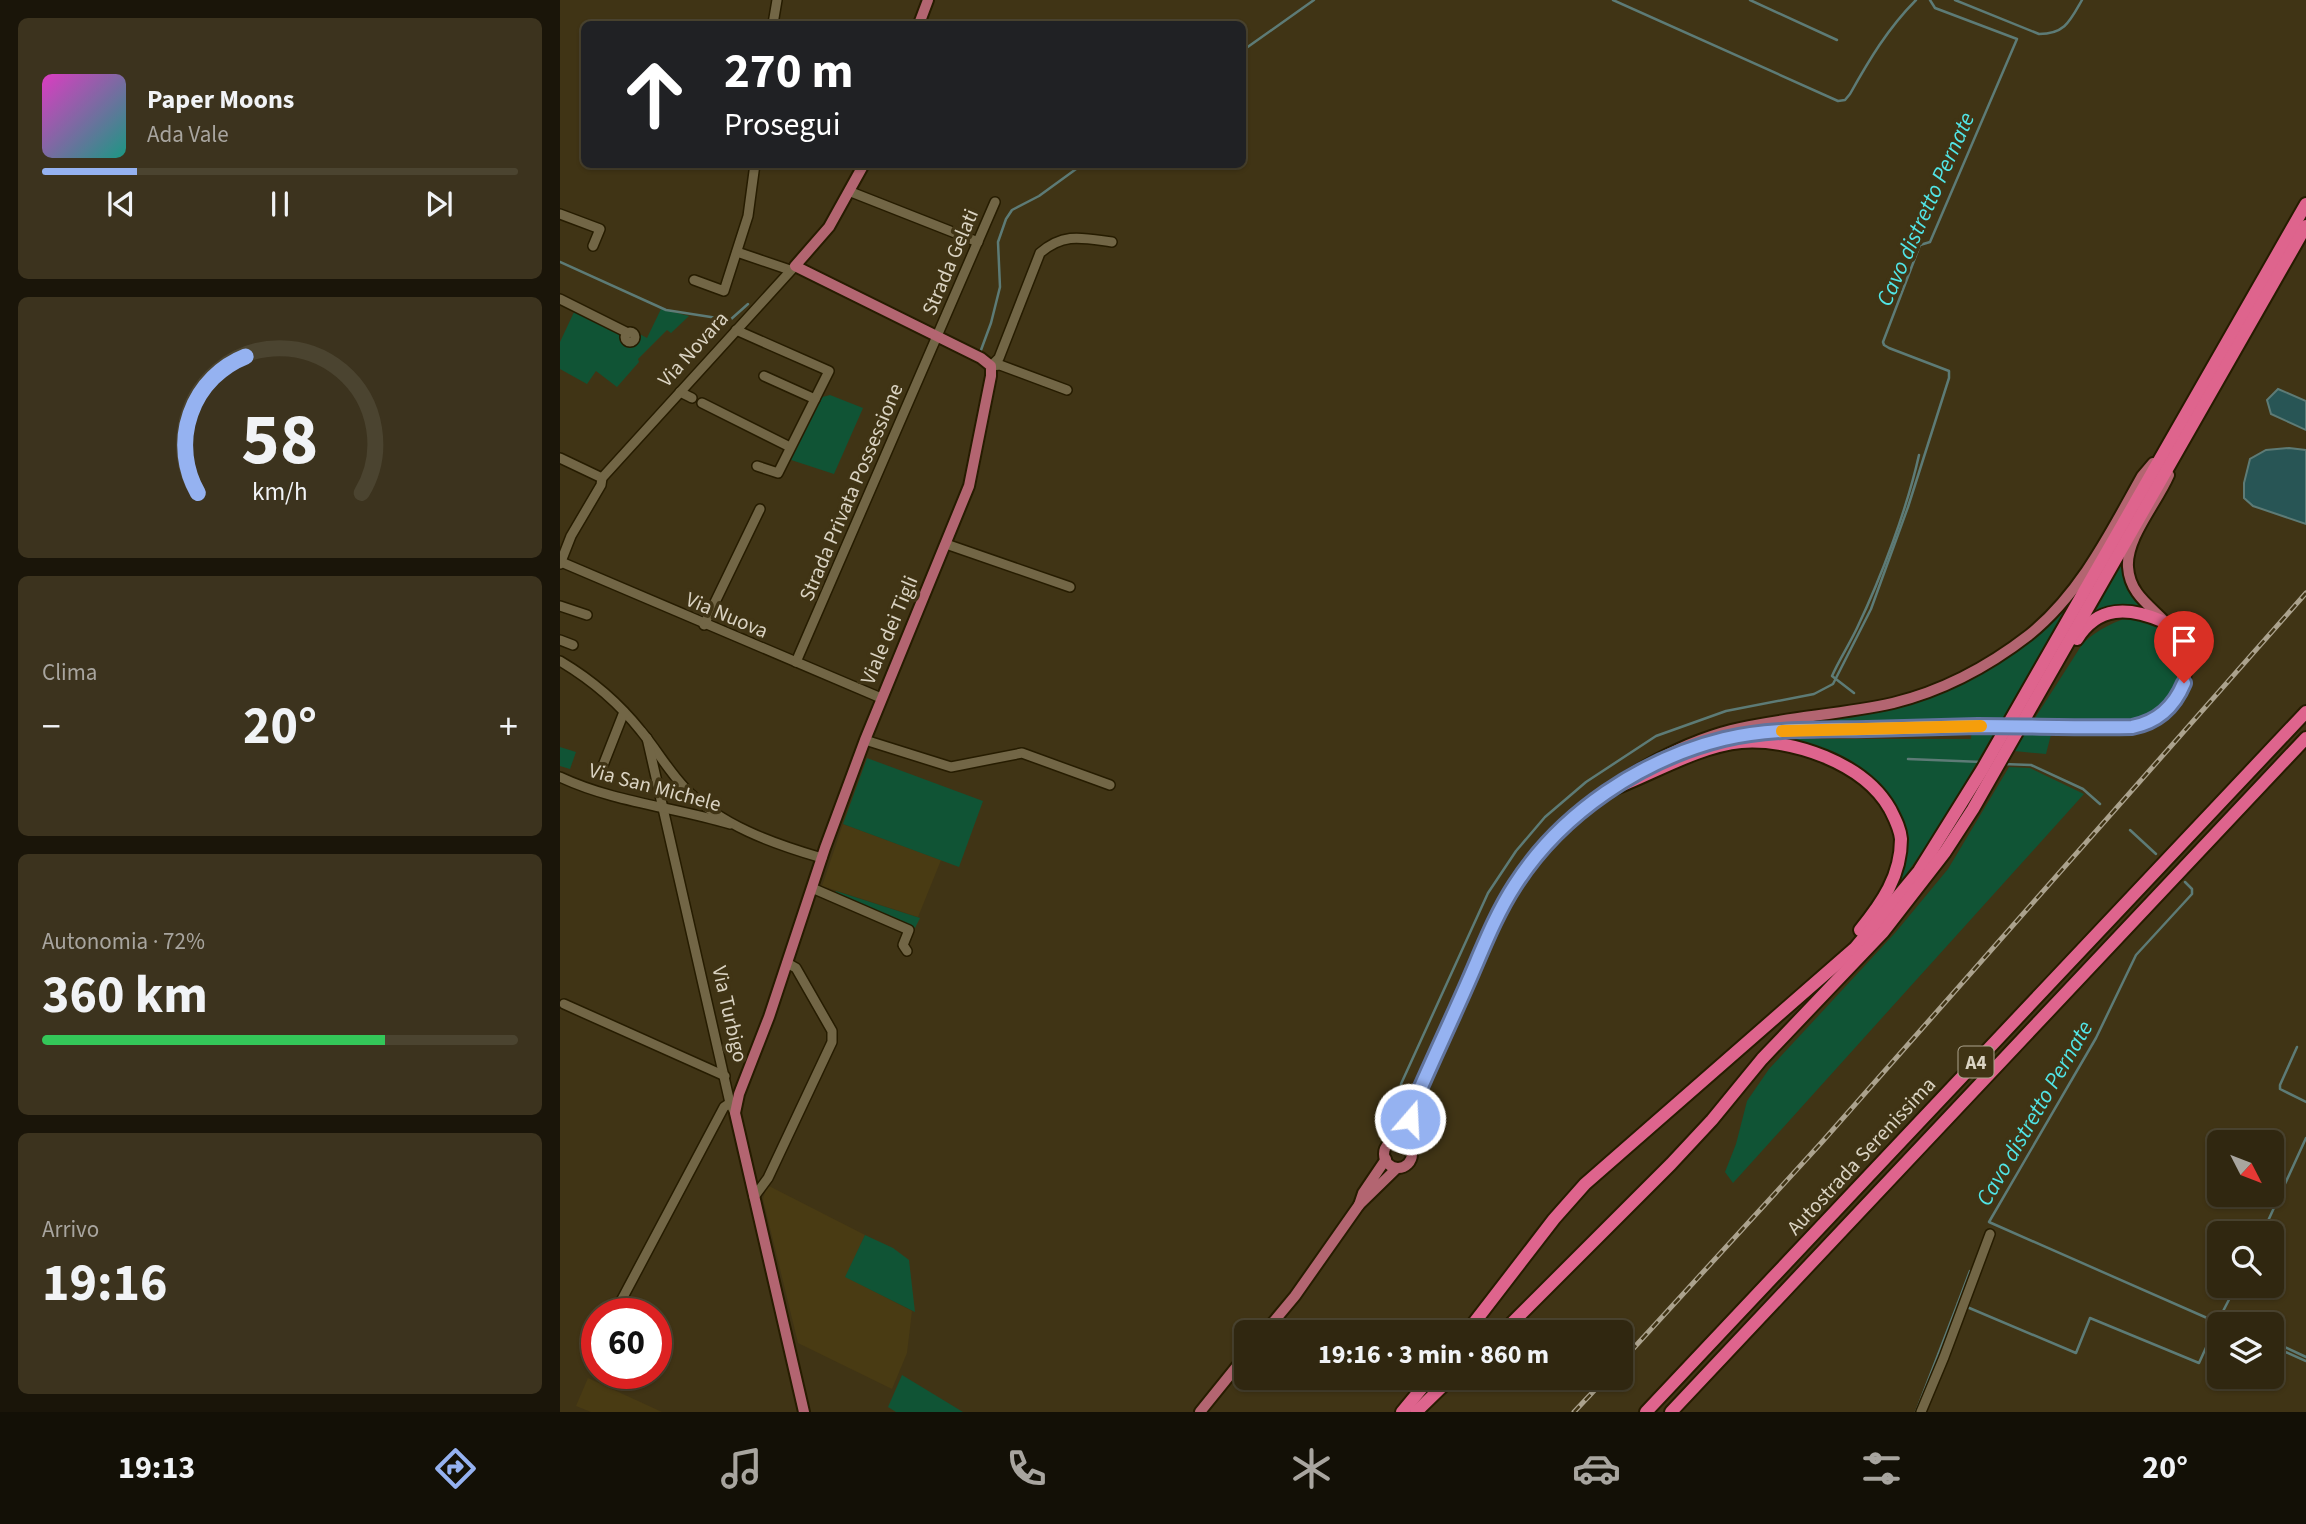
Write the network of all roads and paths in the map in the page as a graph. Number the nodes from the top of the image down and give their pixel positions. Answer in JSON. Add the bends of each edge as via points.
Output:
{"nodes":[{"id":1,"x":777,"y":0,"type":"edge"},
{"id":2,"x":928,"y":0,"type":"edge"},
{"id":3,"x":774,"y":21,"type":"edge"},
{"id":4,"x":920,"y":21,"type":"edge"},
{"id":5,"x":754,"y":168,"type":"edge"},
{"id":6,"x":862,"y":168,"type":"edge"},
{"id":7,"x":851,"y":192,"type":"junction"},
{"id":8,"x":995,"y":202,"type":"dead end"},
{"id":9,"x":2306,"y":204,"type":"edge"},
{"id":10,"x":560,"y":214,"type":"edge"},
{"id":11,"x":2306,"y":226,"type":"edge"},
{"id":12,"x":978,"y":242,"type":"junction"},
{"id":13,"x":1112,"y":242,"type":"dead end"},
{"id":14,"x":593,"y":246,"type":"dead end"},
{"id":15,"x":737,"y":252,"type":"junction"},
{"id":16,"x":796,"y":265,"type":"junction"},
{"id":17,"x":694,"y":280,"type":"dead end"},
{"id":18,"x":560,"y":299,"type":"edge"},
{"id":19,"x":736,"y":330,"type":"junction"},
{"id":20,"x":628,"y":333,"type":"dead end"},
{"id":21,"x":938,"y":336,"type":"junction"},
{"id":22,"x":991,"y":366,"type":"junction"},
{"id":23,"x":764,"y":376,"type":"dead end"},
{"id":24,"x":1067,"y":390,"type":"dead end"},
{"id":25,"x":680,"y":392,"type":"junction"},
{"id":26,"x":815,"y":399,"type":"junction"},
{"id":27,"x":2185,"y":437,"type":"junction"},
{"id":28,"x":2169,"y":442,"type":"junction"},
{"id":29,"x":790,"y":447,"type":"junction"},
{"id":30,"x":560,"y":458,"type":"edge"},
{"id":31,"x":757,"y":466,"type":"dead end"},
{"id":32,"x":602,"y":478,"type":"junction"},
{"id":33,"x":760,"y":509,"type":"dead end"},
{"id":34,"x":946,"y":544,"type":"junction"},
{"id":35,"x":560,"y":563,"type":"edge"},
{"id":36,"x":1070,"y":587,"type":"dead end"},
{"id":37,"x":560,"y":606,"type":"edge"},
{"id":38,"x":587,"y":615,"type":"dead end"},
{"id":39,"x":2162,"y":621,"type":"junction"},
{"id":40,"x":704,"y":625,"type":"junction"},
{"id":41,"x":560,"y":640,"type":"edge"},
{"id":42,"x":573,"y":645,"type":"dead end"},
{"id":43,"x":560,"y":661,"type":"edge"},
{"id":44,"x":796,"y":662,"type":"junction"},
{"id":45,"x":881,"y":698,"type":"junction"},
{"id":46,"x":624,"y":712,"type":"junction"},
{"id":47,"x":2306,"y":712,"type":"edge"},
{"id":48,"x":2026,"y":715,"type":"junction"},
{"id":49,"x":646,"y":738,"type":"junction"},
{"id":50,"x":2306,"y":738,"type":"edge"},
{"id":51,"x":865,"y":740,"type":"junction"},
{"id":52,"x":1993,"y":763,"type":"junction"},
{"id":53,"x":602,"y":768,"type":"dead end"},
{"id":54,"x":560,"y":777,"type":"edge"},
{"id":55,"x":1110,"y":785,"type":"dead end"},
{"id":56,"x":1611,"y":790,"type":"junction"},
{"id":57,"x":703,"y":804,"type":"junction"},
{"id":58,"x":661,"y":806,"type":"junction"},
{"id":59,"x":702,"y":816,"type":"junction"},
{"id":60,"x":741,"y":828,"type":"junction"},
{"id":61,"x":822,"y":858,"type":"junction"},
{"id":62,"x":812,"y":888,"type":"junction"},
{"id":63,"x":907,"y":951,"type":"dead end"},
{"id":64,"x":788,"y":963,"type":"junction"},
{"id":65,"x":1808,"y":991,"type":"junction"},
{"id":66,"x":564,"y":1004,"type":"dead end"},
{"id":67,"x":725,"y":1076,"type":"junction"},
{"id":68,"x":1417,"y":1096,"type":"junction"},
{"id":69,"x":733,"y":1108,"type":"junction"},
{"id":70,"x":1392,"y":1142,"type":"junction"},
{"id":71,"x":1406,"y":1142,"type":"junction"},
{"id":72,"x":1385,"y":1159,"type":"junction"},
{"id":73,"x":1397,"y":1168,"type":"junction"},
{"id":74,"x":754,"y":1197,"type":"junction"},
{"id":75,"x":1359,"y":1205,"type":"junction"},
{"id":76,"x":1990,"y":1234,"type":"dead end"},
{"id":77,"x":623,"y":1298,"type":"edge"},
{"id":78,"x":1275,"y":1320,"type":"edge"},
{"id":79,"x":1476,"y":1320,"type":"edge"},
{"id":80,"x":1515,"y":1320,"type":"edge"},
{"id":81,"x":1234,"y":1371,"type":"edge"},
{"id":82,"x":1673,"y":1383,"type":"junction"},
{"id":83,"x":1420,"y":1390,"type":"edge"},
{"id":84,"x":1439,"y":1390,"type":"edge"},
{"id":85,"x":804,"y":1412,"type":"edge"},
{"id":86,"x":1200,"y":1412,"type":"edge"},
{"id":87,"x":1402,"y":1412,"type":"edge"},
{"id":88,"x":1416,"y":1412,"type":"edge"},
{"id":89,"x":1635,"y":1412,"type":"edge"},
{"id":90,"x":1646,"y":1412,"type":"edge"},
{"id":91,"x":1671,"y":1412,"type":"edge"},
{"id":92,"x":1921,"y":1412,"type":"edge"}],
"edges":[{"from":1,"to":3,"type":"street"},
{"from":2,"to":4,"type":"main road"},
{"from":5,"to":15,"type":"street"},
{"from":6,"to":7,"type":"main road","name":"Via Novara"},
{"from":7,"to":12,"type":"street"},
{"from":7,"to":16,"type":"main road","name":"Via Novara"},
{"from":8,"to":12,"type":"street","name":"Strada Gelati"},
{"from":9,"to":28,"type":"highway"},
{"from":10,"to":14,"type":"street","via":[[600,229]]},
{"from":11,"to":27,"type":"highway"},
{"from":12,"to":21,"type":"street","name":"Strada Gelati"},
{"from":13,"to":22,"type":"street","via":[[1073,237],[1052,243],[1040,253],[999,358]]},
{"from":15,"to":16,"type":"street"},
{"from":15,"to":17,"type":"street","via":[[724,290]]},
{"from":16,"to":19,"type":"street","name":"Via Novara"},
{"from":16,"to":21,"type":"main road"},
{"from":18,"to":20,"type":"street"},
{"from":19,"to":25,"type":"street","name":"Via Novara"},
{"from":19,"to":26,"type":"street","via":[[829,371]]},
{"from":21,"to":22,"type":"main road"},
{"from":21,"to":44,"type":"street","name":"Strada Privata Possessione"},
{"from":22,"to":24,"type":"street","via":[[1000,365]]},
{"from":22,"to":34,"type":"main road","name":"Viale dei Tigli","via":[[970,486]]},
{"from":23,"to":26,"type":"street"},
{"from":25,"to":29,"type":"street"},
{"from":25,"to":32,"type":"street","name":"Via Novara"},
{"from":26,"to":29,"type":"street"},
{"from":27,"to":39,"type":"main road","via":[[2128,558],[2135,592]]},
{"from":27,"to":48,"type":"highway"},
{"from":28,"to":52,"type":"highway"},
{"from":28,"to":56,"type":"main road","via":[[2142,476],[2083,578],[2030,634],[1987,664],[1905,699],[1729,731],[1657,758]]},
{"from":29,"to":31,"type":"street","via":[[778,473]]},
{"from":30,"to":32,"type":"street"},
{"from":32,"to":35,"type":"street","name":"Via Novara"},
{"from":33,"to":40,"type":"street"},
{"from":34,"to":36,"type":"street"},
{"from":34,"to":45,"type":"main road","name":"Viale dei Tigli"},
{"from":35,"to":40,"type":"street","name":"Via Nuova"},
{"from":37,"to":38,"type":"street"},
{"from":39,"to":48,"type":"highway","via":[[2127,611],[2090,622]]},
{"from":39,"to":56,"type":"main road","bridge":true,"via":[[2181,643],[2186,674],[2180,693],[2163,714],[2149,722],[2132,727],[1789,730],[1725,739],[1680,753]]},
{"from":40,"to":44,"type":"street","name":"Via Nuova"},
{"from":41,"to":42,"type":"street"},
{"from":43,"to":46,"type":"street","name":"Via Turbigo","via":[[603,689]]},
{"from":44,"to":45,"type":"street","name":"Via Nuova"},
{"from":45,"to":51,"type":"main road","name":"Viale dei Tigli"},
{"from":46,"to":49,"type":"street","name":"Via Turbigo"},
{"from":46,"to":53,"type":"street"},
{"from":47,"to":82,"type":"highway","name":"Autostrada Serenissima","number":"A4"},
{"from":48,"to":52,"type":"highway"},
{"from":49,"to":57,"type":"street"},
{"from":49,"to":58,"type":"street","name":"Via Turbigo"},
{"from":50,"to":91,"type":"highway","name":"Autostrada Serenissima","number":"A4"},
{"from":51,"to":55,"type":"street","via":[[951,767],[1022,753]]},
{"from":51,"to":61,"type":"main road","name":"Viale dei Tigli"},
{"from":52,"to":65,"type":"highway","via":[[1894,904]]},
{"from":52,"to":80,"type":"highway","via":[[1945,852],[1883,932],[1762,1059],[1712,1120]]},
{"from":54,"to":58,"type":"street","name":"Via San Michele","via":[[591,791]]},
{"from":56,"to":65,"type":"highway","via":[[1686,758],[1741,742],[1775,743],[1827,756],[1872,786],[1897,822],[1901,836],[1897,870],[1880,905]]},
{"from":56,"to":68,"type":"main road","via":[[1554,837],[1503,906]]},
{"from":57,"to":59,"type":"street"},
{"from":57,"to":60,"type":"street"},
{"from":58,"to":59,"type":"street","name":"Via San Michele"},
{"from":58,"to":67,"type":"street","name":"Via Turbigo"},
{"from":59,"to":60,"type":"street","name":"Via San Michele"},
{"from":60,"to":61,"type":"street"},
{"from":61,"to":62,"type":"main road","name":"Viale dei Tigli"},
{"from":62,"to":63,"type":"street","via":[[909,930],[903,945]]},
{"from":62,"to":64,"type":"main road","name":"Viale dei Tigli"},
{"from":64,"to":69,"type":"main road","name":"Viale dei Tigli"},
{"from":64,"to":74,"type":"street","via":[[796,968],[832,1031],[832,1042],[768,1178]]},
{"from":65,"to":79,"type":"highway","via":[[1585,1184]]},
{"from":66,"to":67,"type":"street"},
{"from":67,"to":69,"type":"street","name":"Via Turbigo"},
{"from":68,"to":70,"type":"main road"},
{"from":68,"to":71,"type":"main road"},
{"from":69,"to":74,"type":"main road","name":"Via Turbigo"},
{"from":69,"to":77,"type":"street","via":[[724,1107]]},
{"from":70,"to":71,"type":"main road"},
{"from":70,"to":72,"type":"main road","via":[[1386,1147]]},
{"from":71,"to":73,"type":"main road","via":[[1412,1159]]},
{"from":72,"to":73,"type":"main road"},
{"from":72,"to":75,"type":"main road"},
{"from":73,"to":75,"type":"main road"},
{"from":74,"to":85,"type":"main road","name":"Via Turbigo"},
{"from":75,"to":78,"type":"main road"},
{"from":76,"to":92,"type":"street"},
{"from":81,"to":86,"type":"main road"},
{"from":82,"to":89,"type":"highway"},
{"from":82,"to":90,"type":"highway","name":"Autostrada Serenissima","number":"A4"},
{"from":83,"to":87,"type":"highway"},
{"from":84,"to":88,"type":"highway"}]}
